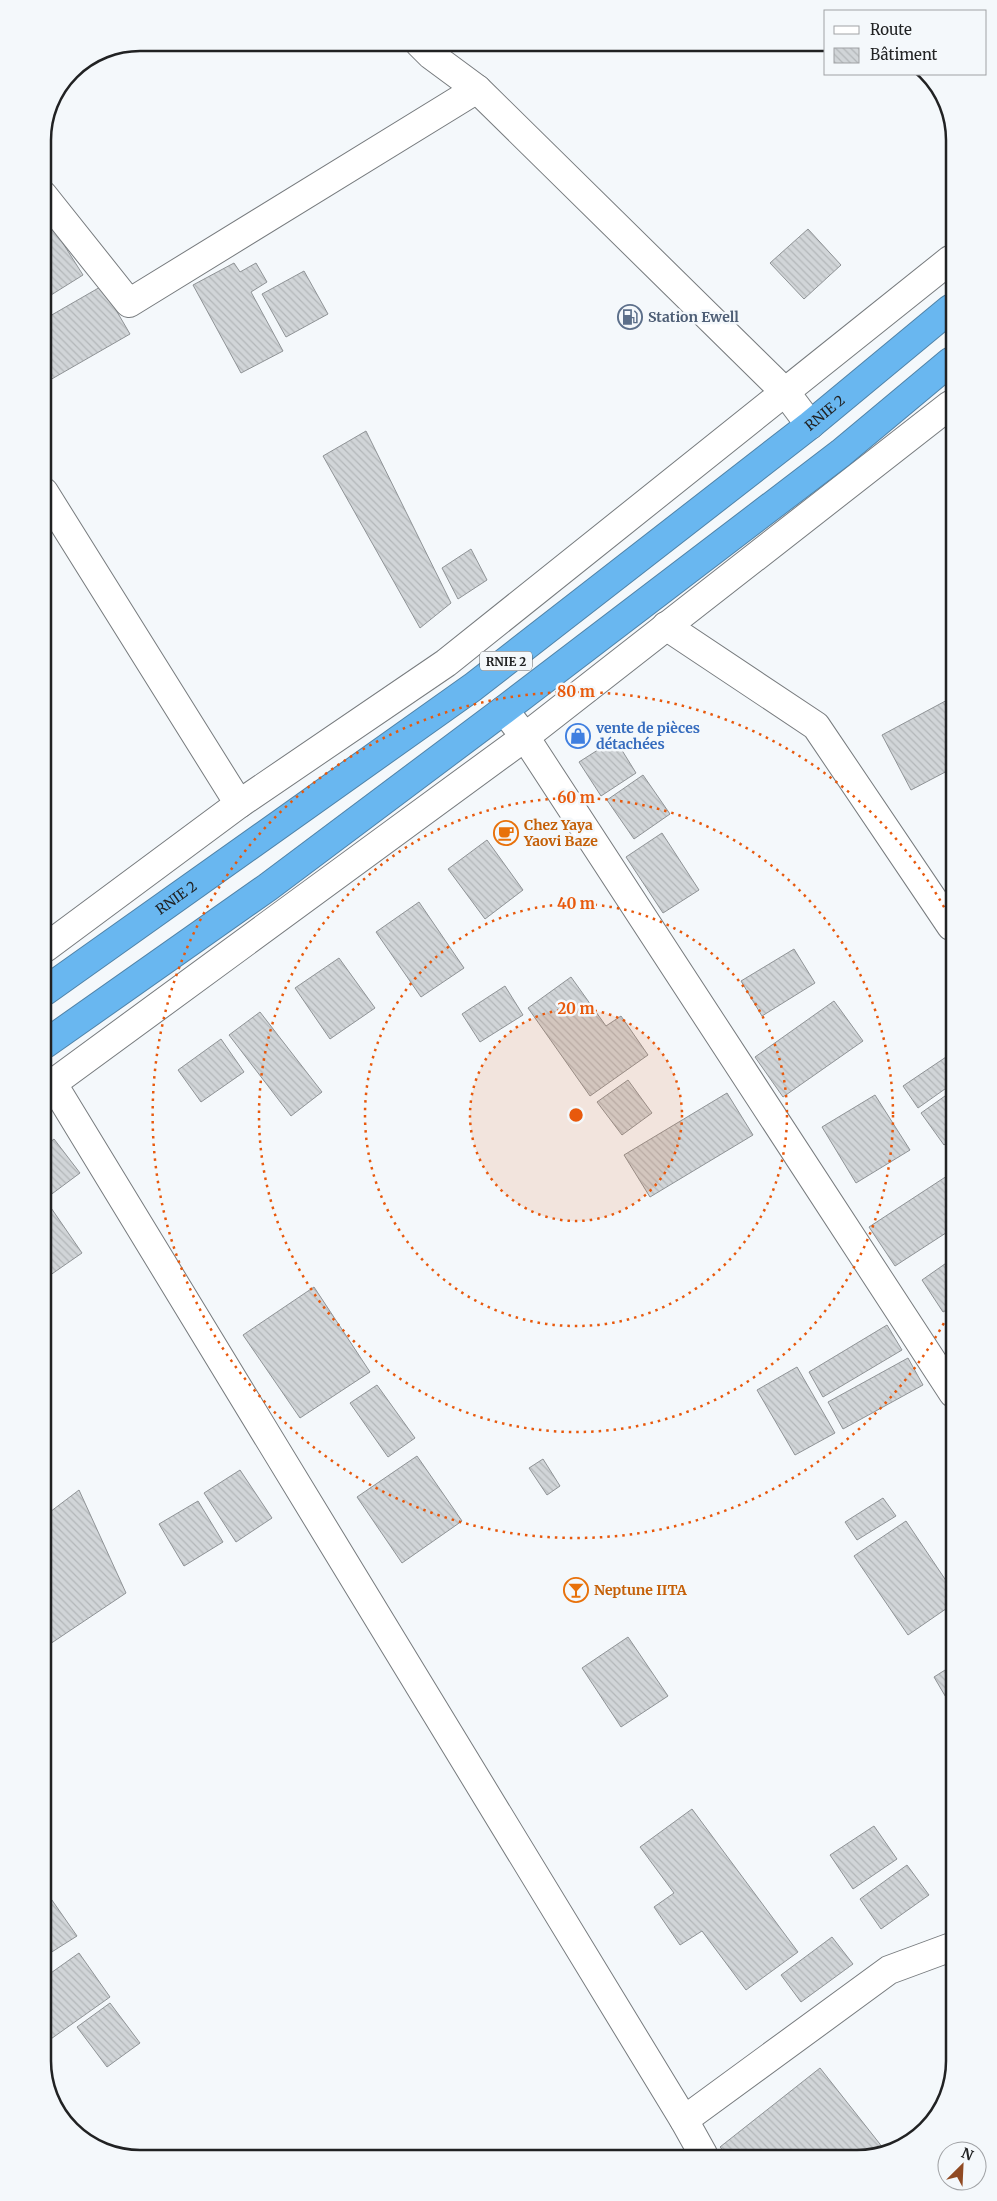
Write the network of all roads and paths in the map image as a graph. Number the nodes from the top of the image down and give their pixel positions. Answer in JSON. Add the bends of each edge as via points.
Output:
{"nodes":[{"id":1,"x":434,"y":51,"type":"edge"},
{"id":2,"x":477,"y":89,"type":"junction"},
{"id":3,"x":51,"y":205,"type":"edge"},
{"id":4,"x":946,"y":263,"type":"edge"},
{"id":5,"x":946,"y":312,"type":"edge"},
{"id":6,"x":946,"y":365,"type":"edge"},
{"id":7,"x":786,"y":393,"type":"junction"},
{"id":8,"x":946,"y":408,"type":"edge"},
{"id":9,"x":810,"y":425,"type":"junction"},
{"id":10,"x":51,"y":503,"type":"edge"},
{"id":11,"x":666,"y":626,"type":"junction"},
{"id":12,"x":504,"y":710,"type":"junction"},
{"id":13,"x":525,"y":737,"type":"junction"},
{"id":14,"x":239,"y":804,"type":"junction"},
{"id":15,"x":946,"y":906,"type":"edge"},
{"id":16,"x":51,"y":944,"type":"edge"},
{"id":17,"x":51,"y":987,"type":"edge"},
{"id":18,"x":51,"y":1040,"type":"edge"},
{"id":19,"x":51,"y":1085,"type":"edge"},
{"id":20,"x":51,"y":1089,"type":"edge"},
{"id":21,"x":946,"y":1382,"type":"edge"},
{"id":22,"x":946,"y":1949,"type":"edge"},
{"id":23,"x":684,"y":2120,"type":"junction"},
{"id":24,"x":701,"y":2150,"type":"edge"}],
"edges":[{"from":1,"to":2,"type":"street"},
{"from":2,"to":3,"type":"street","via":[[129,303]]},
{"from":2,"to":7,"type":"street"},
{"from":4,"to":7,"type":"street"},
{"from":5,"to":9,"type":"highway","name":"RNIE 2","number":"RNIE 2"},
{"from":6,"to":12,"type":"highway","name":"RNIE 2","number":"RNIE 2","via":[[841,453]]},
{"from":7,"to":9,"type":"street"},
{"from":7,"to":14,"type":"street","via":[[446,663]]},
{"from":8,"to":11,"type":"street"},
{"from":9,"to":17,"type":"highway","name":"RNIE 2","number":"RNIE 2","via":[[473,687]]},
{"from":10,"to":14,"type":"street"},
{"from":11,"to":13,"type":"street"},
{"from":11,"to":15,"type":"street","via":[[816,726]]},
{"from":12,"to":13,"type":"street"},
{"from":12,"to":18,"type":"highway","name":"RNIE 2","number":"RNIE 2","via":[[268,887]]},
{"from":13,"to":19,"type":"street"},
{"from":13,"to":21,"type":"street"},
{"from":14,"to":16,"type":"street"},
{"from":20,"to":23,"type":"street"},
{"from":22,"to":23,"type":"street","via":[[890,1970]]},
{"from":23,"to":24,"type":"street"}]}
